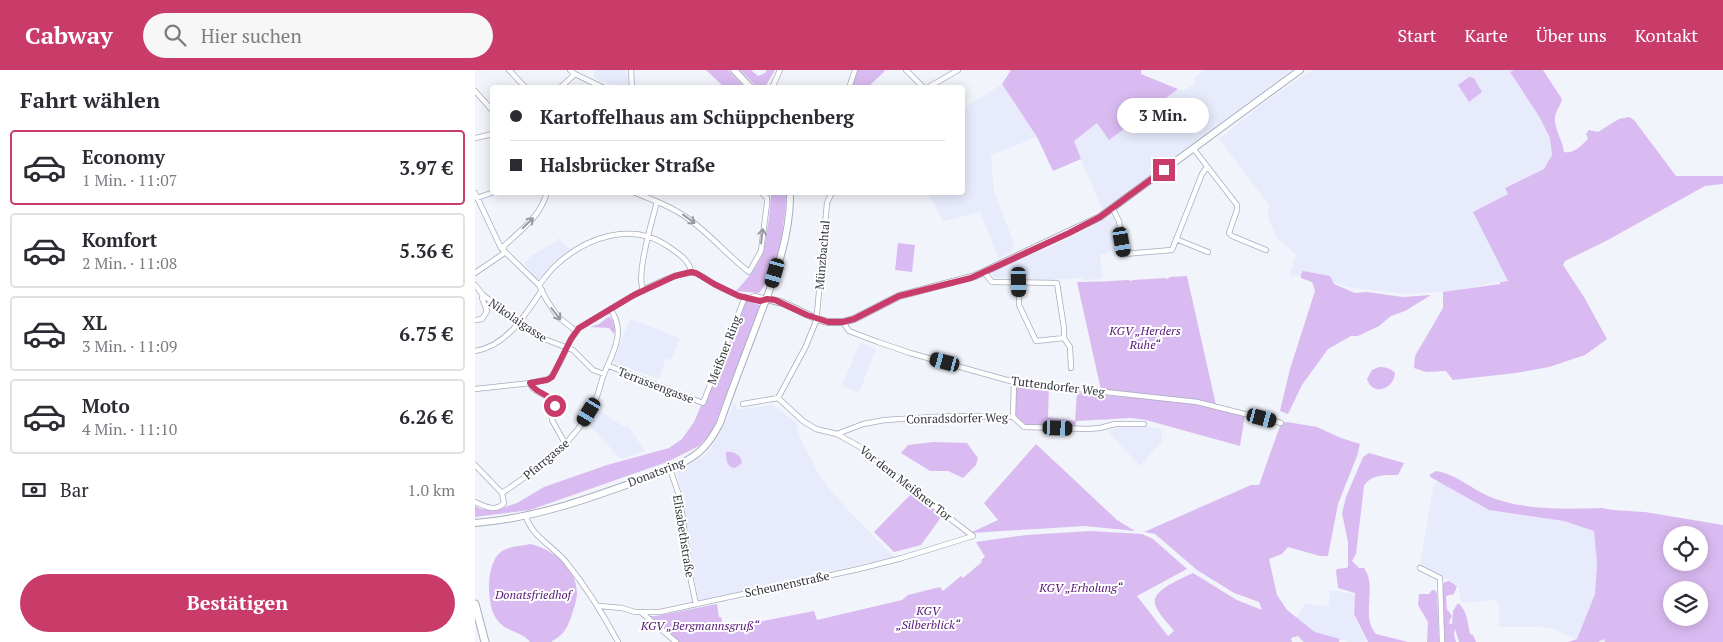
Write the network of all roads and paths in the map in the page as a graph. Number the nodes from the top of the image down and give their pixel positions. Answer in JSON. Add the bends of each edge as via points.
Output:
{"nodes":[{"id":1,"x":509,"y":70,"type":"edge"},
{"id":2,"x":570,"y":70,"type":"edge"},
{"id":3,"x":631,"y":70,"type":"edge"},
{"id":4,"x":734,"y":70,"type":"edge"},
{"id":5,"x":780,"y":70,"type":"edge"},
{"id":6,"x":855,"y":70,"type":"edge"},
{"id":7,"x":906,"y":70,"type":"edge"},
{"id":8,"x":958,"y":70,"type":"edge"},
{"id":9,"x":1300,"y":70,"type":"edge"},
{"id":10,"x":575,"y":74,"type":"junction"},
{"id":11,"x":523,"y":85,"type":"edge"},
{"id":12,"x":563,"y":85,"type":"edge"},
{"id":13,"x":598,"y":85,"type":"edge"},
{"id":14,"x":632,"y":85,"type":"edge"},
{"id":15,"x":748,"y":85,"type":"edge"},
{"id":16,"x":773,"y":85,"type":"edge"},
{"id":17,"x":850,"y":85,"type":"edge"},
{"id":18,"x":923,"y":85,"type":"edge"},
{"id":19,"x":931,"y":85,"type":"edge"},
{"id":20,"x":475,"y":91,"type":"edge"},
{"id":21,"x":490,"y":108,"type":"edge"},
{"id":22,"x":490,"y":135,"type":"edge"},
{"id":23,"x":475,"y":138,"type":"edge"},
{"id":24,"x":1193,"y":148,"type":"junction"},
{"id":25,"x":1207,"y":167,"type":"junction"},
{"id":26,"x":490,"y":193,"type":"edge"},
{"id":27,"x":476,"y":195,"type":"edge"},
{"id":28,"x":546,"y":195,"type":"edge"},
{"id":29,"x":640,"y":195,"type":"edge"},
{"id":30,"x":764,"y":195,"type":"edge"},
{"id":31,"x":790,"y":195,"type":"edge"},
{"id":32,"x":830,"y":195,"type":"edge"},
{"id":33,"x":657,"y":202,"type":"junction"},
{"id":34,"x":1113,"y":209,"type":"junction"},
{"id":35,"x":648,"y":236,"type":"junction"},
{"id":36,"x":1176,"y":239,"type":"junction"},
{"id":37,"x":503,"y":250,"type":"junction"},
{"id":38,"x":1265,"y":250,"type":"dead end"},
{"id":39,"x":1207,"y":252,"type":"dead end"},
{"id":40,"x":691,"y":272,"type":"junction"},
{"id":41,"x":984,"y":272,"type":"junction"},
{"id":42,"x":475,"y":273,"type":"edge"},
{"id":43,"x":1019,"y":282,"type":"junction"},
{"id":44,"x":475,"y":285,"type":"edge"},
{"id":45,"x":540,"y":288,"type":"junction"},
{"id":46,"x":643,"y":290,"type":"junction"},
{"id":47,"x":483,"y":295,"type":"junction"},
{"id":48,"x":747,"y":297,"type":"junction"},
{"id":49,"x":767,"y":299,"type":"junction"},
{"id":50,"x":611,"y":310,"type":"junction"},
{"id":51,"x":816,"y":318,"type":"junction"},
{"id":52,"x":475,"y":320,"type":"edge"},
{"id":53,"x":843,"y":322,"type":"junction"},
{"id":54,"x":520,"y":323,"type":"junction"},
{"id":55,"x":576,"y":332,"type":"junction"},
{"id":56,"x":1064,"y":338,"type":"junction"},
{"id":57,"x":567,"y":348,"type":"junction"},
{"id":58,"x":475,"y":351,"type":"edge"},
{"id":59,"x":609,"y":366,"type":"junction"},
{"id":60,"x":1071,"y":368,"type":"dead end"},
{"id":61,"x":604,"y":374,"type":"junction"},
{"id":62,"x":1014,"y":382,"type":"junction"},
{"id":63,"x":530,"y":383,"type":"junction"},
{"id":64,"x":475,"y":388,"type":"edge"},
{"id":65,"x":778,"y":398,"type":"junction"},
{"id":66,"x":703,"y":403,"type":"joint"},
{"id":67,"x":743,"y":404,"type":"dead end"},
{"id":68,"x":1013,"y":417,"type":"junction"},
{"id":69,"x":1281,"y":423,"type":"dead end"},
{"id":70,"x":1144,"y":424,"type":"dead end"},
{"id":71,"x":837,"y":434,"type":"junction"},
{"id":72,"x":566,"y":445,"type":"junction"},
{"id":73,"x":475,"y":466,"type":"edge"},
{"id":74,"x":670,"y":469,"type":"junction"},
{"id":75,"x":502,"y":493,"type":"junction"},
{"id":76,"x":475,"y":502,"type":"edge"},
{"id":77,"x":526,"y":516,"type":"junction"},
{"id":78,"x":475,"y":524,"type":"edge"},
{"id":79,"x":973,"y":536,"type":"joint"},
{"id":80,"x":1420,"y":568,"type":"dead end"},
{"id":81,"x":475,"y":604,"type":"edge"},
{"id":82,"x":696,"y":604,"type":"junction"},
{"id":83,"x":599,"y":606,"type":"junction"},
{"id":84,"x":642,"y":613,"type":"junction"},
{"id":85,"x":485,"y":642,"type":"edge"},
{"id":86,"x":618,"y":642,"type":"edge"},
{"id":87,"x":676,"y":642,"type":"edge"},
{"id":88,"x":1442,"y":642,"type":"edge"}],
"edges":[{"from":1,"to":11,"type":"street"},
{"from":2,"to":10,"type":"street"},
{"from":3,"to":14,"type":"street"},
{"from":4,"to":15,"type":"main road"},
{"from":5,"to":16,"type":"street"},
{"from":6,"to":17,"type":"street"},
{"from":7,"to":18,"type":"street"},
{"from":8,"to":19,"type":"street"},
{"from":9,"to":24,"type":"main road"},
{"from":10,"to":12,"type":"street"},
{"from":10,"to":13,"type":"street"},
{"from":20,"to":21,"type":"street"},
{"from":22,"to":23,"type":"street"},
{"from":24,"to":25,"type":"street"},
{"from":24,"to":34,"type":"main road"},
{"from":25,"to":36,"type":"street"},
{"from":25,"to":38,"type":"street","via":[[1237,205],[1229,232]]},
{"from":26,"to":27,"type":"street"},
{"from":27,"to":37,"type":"street"},
{"from":37,"to":28,"type":"street","one_way":true,"via":[[503,246],[534,218]]},
{"from":29,"to":33,"type":"street"},
{"from":33,"to":30,"type":"street","one_way":true,"via":[[691,220],[749,272],[761,250],[767,198]]},
{"from":31,"to":49,"type":"main road","via":[[783,245]]},
{"from":32,"to":51,"type":"street","name":"Münzbachtal"},
{"from":33,"to":35,"type":"street"},
{"from":34,"to":36,"type":"street","via":[[1119,221],[1124,254],[1172,250]]},
{"from":34,"to":41,"type":"main road"},
{"from":35,"to":40,"type":"street","via":[[676,252]]},
{"from":35,"to":45,"type":"street","via":[[613,234],[579,248],[553,268]]},
{"from":35,"to":46,"type":"street","via":[[641,278]]},
{"from":36,"to":39,"type":"street"},
{"from":37,"to":42,"type":"street","via":[[503,254]]},
{"from":37,"to":45,"type":"street"},
{"from":40,"to":46,"type":"street"},
{"from":40,"to":48,"type":"street"},
{"from":41,"to":43,"type":"street","via":[[992,282]]},
{"from":41,"to":53,"type":"main road","via":[[966,280],[899,296]]},
{"from":43,"to":56,"type":"street","via":[[1019,306],[1036,341]]},
{"from":43,"to":56,"type":"street","via":[[1057,283]]},
{"from":44,"to":47,"type":"street","name":"Nikolaigasse"},
{"from":45,"to":54,"type":"street"},
{"from":45,"to":55,"type":"street","one_way":true,"via":[[558,317]]},
{"from":46,"to":50,"type":"street"},
{"from":47,"to":52,"type":"street","via":[[481,298],[487,311],[482,319]]},
{"from":47,"to":54,"type":"street","name":"Nikolaigasse"},
{"from":48,"to":49,"type":"street","via":[[760,301]]},
{"from":48,"to":66,"type":"street","name":"Meißner Ring"},
{"from":49,"to":51,"type":"main road"},
{"from":49,"to":74,"type":"main road","name":"Donatsring","via":[[712,439],[701,452]]},
{"from":50,"to":55,"type":"street"},
{"from":50,"to":59,"type":"street","name":"Pfarrgasse","via":[[619,327]]},
{"from":51,"to":53,"type":"main road"},
{"from":51,"to":65,"type":"street","name":"Münzbachtal","via":[[805,348]]},
{"from":53,"to":62,"type":"street","name":"Tuttendorfer Weg","via":[[849,331],[910,353]]},
{"from":54,"to":57,"type":"street","name":"Nikolaigasse"},
{"from":54,"to":58,"type":"street","via":[[497,341]]},
{"from":55,"to":57,"type":"street"},
{"from":56,"to":60,"type":"street","via":[[1070,347]]},
{"from":57,"to":61,"type":"street","name":"Nikolaigasse","via":[[577,353],[593,370]]},
{"from":57,"to":63,"type":"street","via":[[552,377]]},
{"from":59,"to":61,"type":"street","name":"Pfarrgasse"},
{"from":59,"to":66,"type":"street","name":"Terrassengasse"},
{"from":61,"to":72,"type":"street","name":"Pfarrgasse","via":[[596,399]]},
{"from":62,"to":68,"type":"street"},
{"from":62,"to":69,"type":"street","name":"Tuttendorfer Weg","via":[[1197,402]]},
{"from":63,"to":64,"type":"street"},
{"from":63,"to":72,"type":"street","via":[[533,389],[554,401],[552,420]]},
{"from":65,"to":67,"type":"street"},
{"from":65,"to":71,"type":"street","via":[[803,421]]},
{"from":68,"to":70,"type":"street","name":"Conradsdorfer Weg","via":[[1024,427],[1088,429],[1115,424]]},
{"from":68,"to":71,"type":"street","name":"Conradsdorfer Weg","via":[[885,420]]},
{"from":71,"to":79,"type":"street","name":"Vor dem Meißner Tor","via":[[862,448]]},
{"from":72,"to":75,"type":"street","name":"Pfarrgasse"},
{"from":73,"to":75,"type":"street"},
{"from":74,"to":77,"type":"main road","name":"Donatsring"},
{"from":74,"to":82,"type":"street","name":"Elisabethstraße","via":[[680,498]]},
{"from":75,"to":76,"type":"street","via":[[505,503],[501,506],[490,508]]},
{"from":77,"to":78,"type":"main road","name":"Donatsring"},
{"from":77,"to":83,"type":"street","via":[[530,526],[565,560]]},
{"from":79,"to":82,"type":"street","name":"Scheunenstraße","via":[[859,569]]},
{"from":80,"to":88,"type":"street","via":[[1440,578]]},
{"from":81,"to":85,"type":"main road"},
{"from":82,"to":84,"type":"street","name":"Scheunenstraße"},
{"from":83,"to":84,"type":"street","name":"Scheunenstraße"},
{"from":83,"to":86,"type":"street"},
{"from":84,"to":87,"type":"street"}]}
